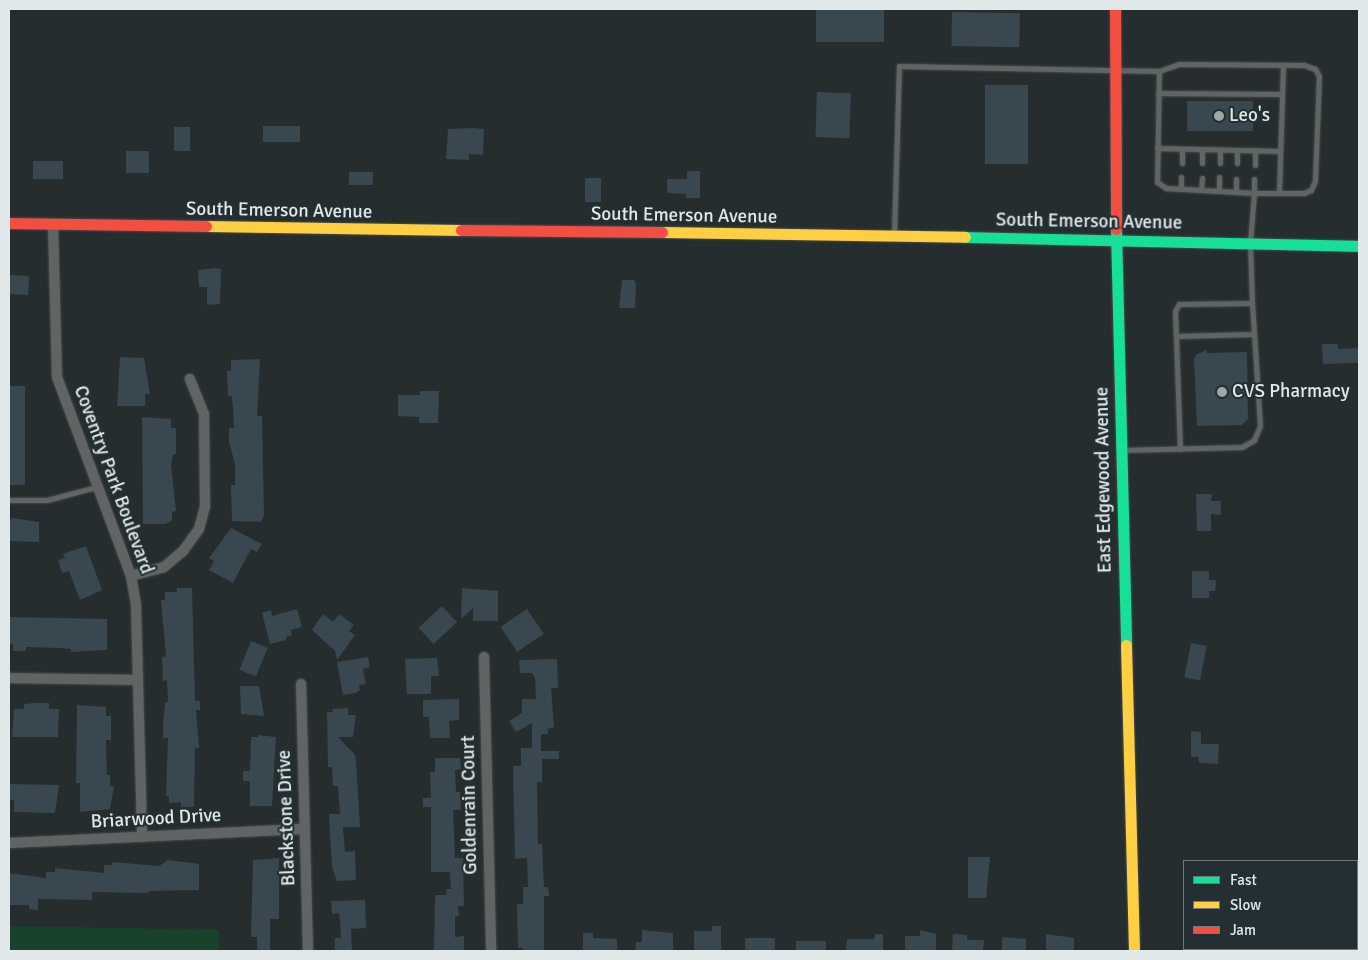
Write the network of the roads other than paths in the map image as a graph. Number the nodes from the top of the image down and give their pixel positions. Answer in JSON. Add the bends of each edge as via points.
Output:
{"nodes":[{"id":1,"x":1115,"y":9,"type":"edge"},
{"id":2,"x":1283,"y":65,"type":"junction"},
{"id":3,"x":1115,"y":68,"type":"junction"},
{"id":4,"x":1159,"y":71,"type":"junction"},
{"id":5,"x":1158,"y":93,"type":"junction"},
{"id":6,"x":1282,"y":94,"type":"junction"},
{"id":7,"x":1157,"y":148,"type":"junction"},
{"id":8,"x":1182,"y":149,"type":"junction"},
{"id":9,"x":1202,"y":149,"type":"junction"},
{"id":10,"x":1220,"y":150,"type":"junction"},
{"id":11,"x":1237,"y":150,"type":"junction"},
{"id":12,"x":1255,"y":150,"type":"junction"},
{"id":13,"x":1280,"y":151,"type":"junction"},
{"id":14,"x":1182,"y":163,"type":"dead end"},
{"id":15,"x":1202,"y":163,"type":"dead end"},
{"id":16,"x":1237,"y":163,"type":"dead end"},
{"id":17,"x":1220,"y":164,"type":"dead end"},
{"id":18,"x":1255,"y":165,"type":"dead end"},
{"id":19,"x":1182,"y":177,"type":"dead end"},
{"id":20,"x":1219,"y":177,"type":"dead end"},
{"id":21,"x":1202,"y":178,"type":"dead end"},
{"id":22,"x":1236,"y":179,"type":"dead end"},
{"id":23,"x":1254,"y":179,"type":"dead end"},
{"id":24,"x":1182,"y":189,"type":"junction"},
{"id":25,"x":1201,"y":190,"type":"junction"},
{"id":26,"x":1219,"y":191,"type":"junction"},
{"id":27,"x":1236,"y":192,"type":"junction"},
{"id":28,"x":1254,"y":193,"type":"junction"},
{"id":29,"x":1279,"y":193,"type":"junction"},
{"id":30,"x":9,"y":223,"type":"edge"},
{"id":31,"x":53,"y":224,"type":"junction"},
{"id":32,"x":894,"y":237,"type":"junction"},
{"id":33,"x":1116,"y":239,"type":"junction"},
{"id":34,"x":1250,"y":243,"type":"junction"},
{"id":35,"x":1359,"y":246,"type":"edge"},
{"id":36,"x":1252,"y":303,"type":"junction"},
{"id":37,"x":1254,"y":334,"type":"junction"},
{"id":38,"x":1176,"y":336,"type":"junction"},
{"id":39,"x":190,"y":379,"type":"dead end"},
{"id":40,"x":1180,"y":449,"type":"junction"},
{"id":41,"x":1121,"y":450,"type":"junction"},
{"id":42,"x":96,"y":486,"type":"junction"},
{"id":43,"x":9,"y":500,"type":"edge"},
{"id":44,"x":131,"y":576,"type":"junction"},
{"id":45,"x":484,"y":658,"type":"dead end"},
{"id":46,"x":9,"y":678,"type":"edge"},
{"id":47,"x":138,"y":680,"type":"junction"},
{"id":48,"x":301,"y":684,"type":"dead end"},
{"id":49,"x":304,"y":830,"type":"junction"},
{"id":50,"x":142,"y":837,"type":"junction"},
{"id":51,"x":9,"y":844,"type":"edge"},
{"id":52,"x":308,"y":951,"type":"edge"},
{"id":53,"x":491,"y":951,"type":"edge"},
{"id":54,"x":1134,"y":951,"type":"edge"}],
"edges":[{"from":1,"to":3,"type":"main road","name":"East Edgewood Avenue"},
{"from":2,"to":4,"type":"lane","via":[[1179,64]]},
{"from":2,"to":6,"type":"lane"},
{"from":2,"to":29,"type":"lane","via":[[1304,65],[1315,69],[1319,76],[1315,181],[1311,190],[1304,193]]},
{"from":3,"to":4,"type":"lane"},
{"from":3,"to":32,"type":"lane","via":[[899,66]]},
{"from":3,"to":33,"type":"main road","name":"East Edgewood Avenue"},
{"from":4,"to":5,"type":"lane"},
{"from":5,"to":6,"type":"lane"},
{"from":5,"to":7,"type":"lane"},
{"from":6,"to":13,"type":"lane"},
{"from":7,"to":8,"type":"lane"},
{"from":7,"to":24,"type":"lane","via":[[1157,182],[1166,188]]},
{"from":8,"to":9,"type":"lane"},
{"from":8,"to":14,"type":"lane"},
{"from":9,"to":10,"type":"lane"},
{"from":9,"to":15,"type":"lane"},
{"from":10,"to":11,"type":"lane"},
{"from":10,"to":17,"type":"lane"},
{"from":11,"to":12,"type":"lane"},
{"from":11,"to":16,"type":"lane"},
{"from":12,"to":13,"type":"lane"},
{"from":12,"to":18,"type":"lane"},
{"from":13,"to":29,"type":"lane"},
{"from":19,"to":24,"type":"lane"},
{"from":20,"to":26,"type":"lane"},
{"from":21,"to":25,"type":"lane"},
{"from":22,"to":27,"type":"lane"},
{"from":23,"to":28,"type":"lane"},
{"from":24,"to":25,"type":"lane"},
{"from":25,"to":26,"type":"lane"},
{"from":26,"to":27,"type":"lane"},
{"from":27,"to":28,"type":"lane"},
{"from":28,"to":29,"type":"lane"},
{"from":28,"to":34,"type":"lane"},
{"from":30,"to":31,"type":"main road","name":"South Emerson Avenue"},
{"from":31,"to":32,"type":"main road","name":"South Emerson Avenue"},
{"from":31,"to":42,"type":"street","name":"Coventry Park Boulevard","via":[[57,376]]},
{"from":32,"to":33,"type":"main road","name":"South Emerson Avenue"},
{"from":33,"to":34,"type":"main road","name":"South Emerson Avenue"},
{"from":33,"to":41,"type":"main road","name":"East Edgewood Avenue"},
{"from":34,"to":35,"type":"main road","name":"South Emerson Avenue"},
{"from":34,"to":36,"type":"lane"},
{"from":36,"to":37,"type":"lane"},
{"from":36,"to":38,"type":"lane","via":[[1179,304],[1175,311]]},
{"from":37,"to":38,"type":"lane"},
{"from":37,"to":40,"type":"lane","via":[[1260,426],[1254,440],[1242,447]]},
{"from":38,"to":40,"type":"lane"},
{"from":39,"to":44,"type":"street","via":[[204,414],[205,508],[199,529],[183,551],[164,567]]},
{"from":40,"to":41,"type":"lane"},
{"from":41,"to":54,"type":"main road","name":"East Edgewood Avenue"},
{"from":42,"to":43,"type":"lane","via":[[47,500]]},
{"from":42,"to":44,"type":"street","name":"Coventry Park Boulevard"},
{"from":44,"to":47,"type":"street","name":"Coventry Park Boulevard","via":[[136,605]]},
{"from":45,"to":53,"type":"street","name":"Goldenrain Court"},
{"from":46,"to":47,"type":"street"},
{"from":47,"to":50,"type":"street","name":"Coventry Park Boulevard"},
{"from":48,"to":49,"type":"street","name":"Blackstone Drive"},
{"from":49,"to":50,"type":"street","name":"Briarwood Drive"},
{"from":49,"to":52,"type":"street","name":"Blackstone Drive"},
{"from":50,"to":51,"type":"street","name":"Briarwood Drive"}]}
